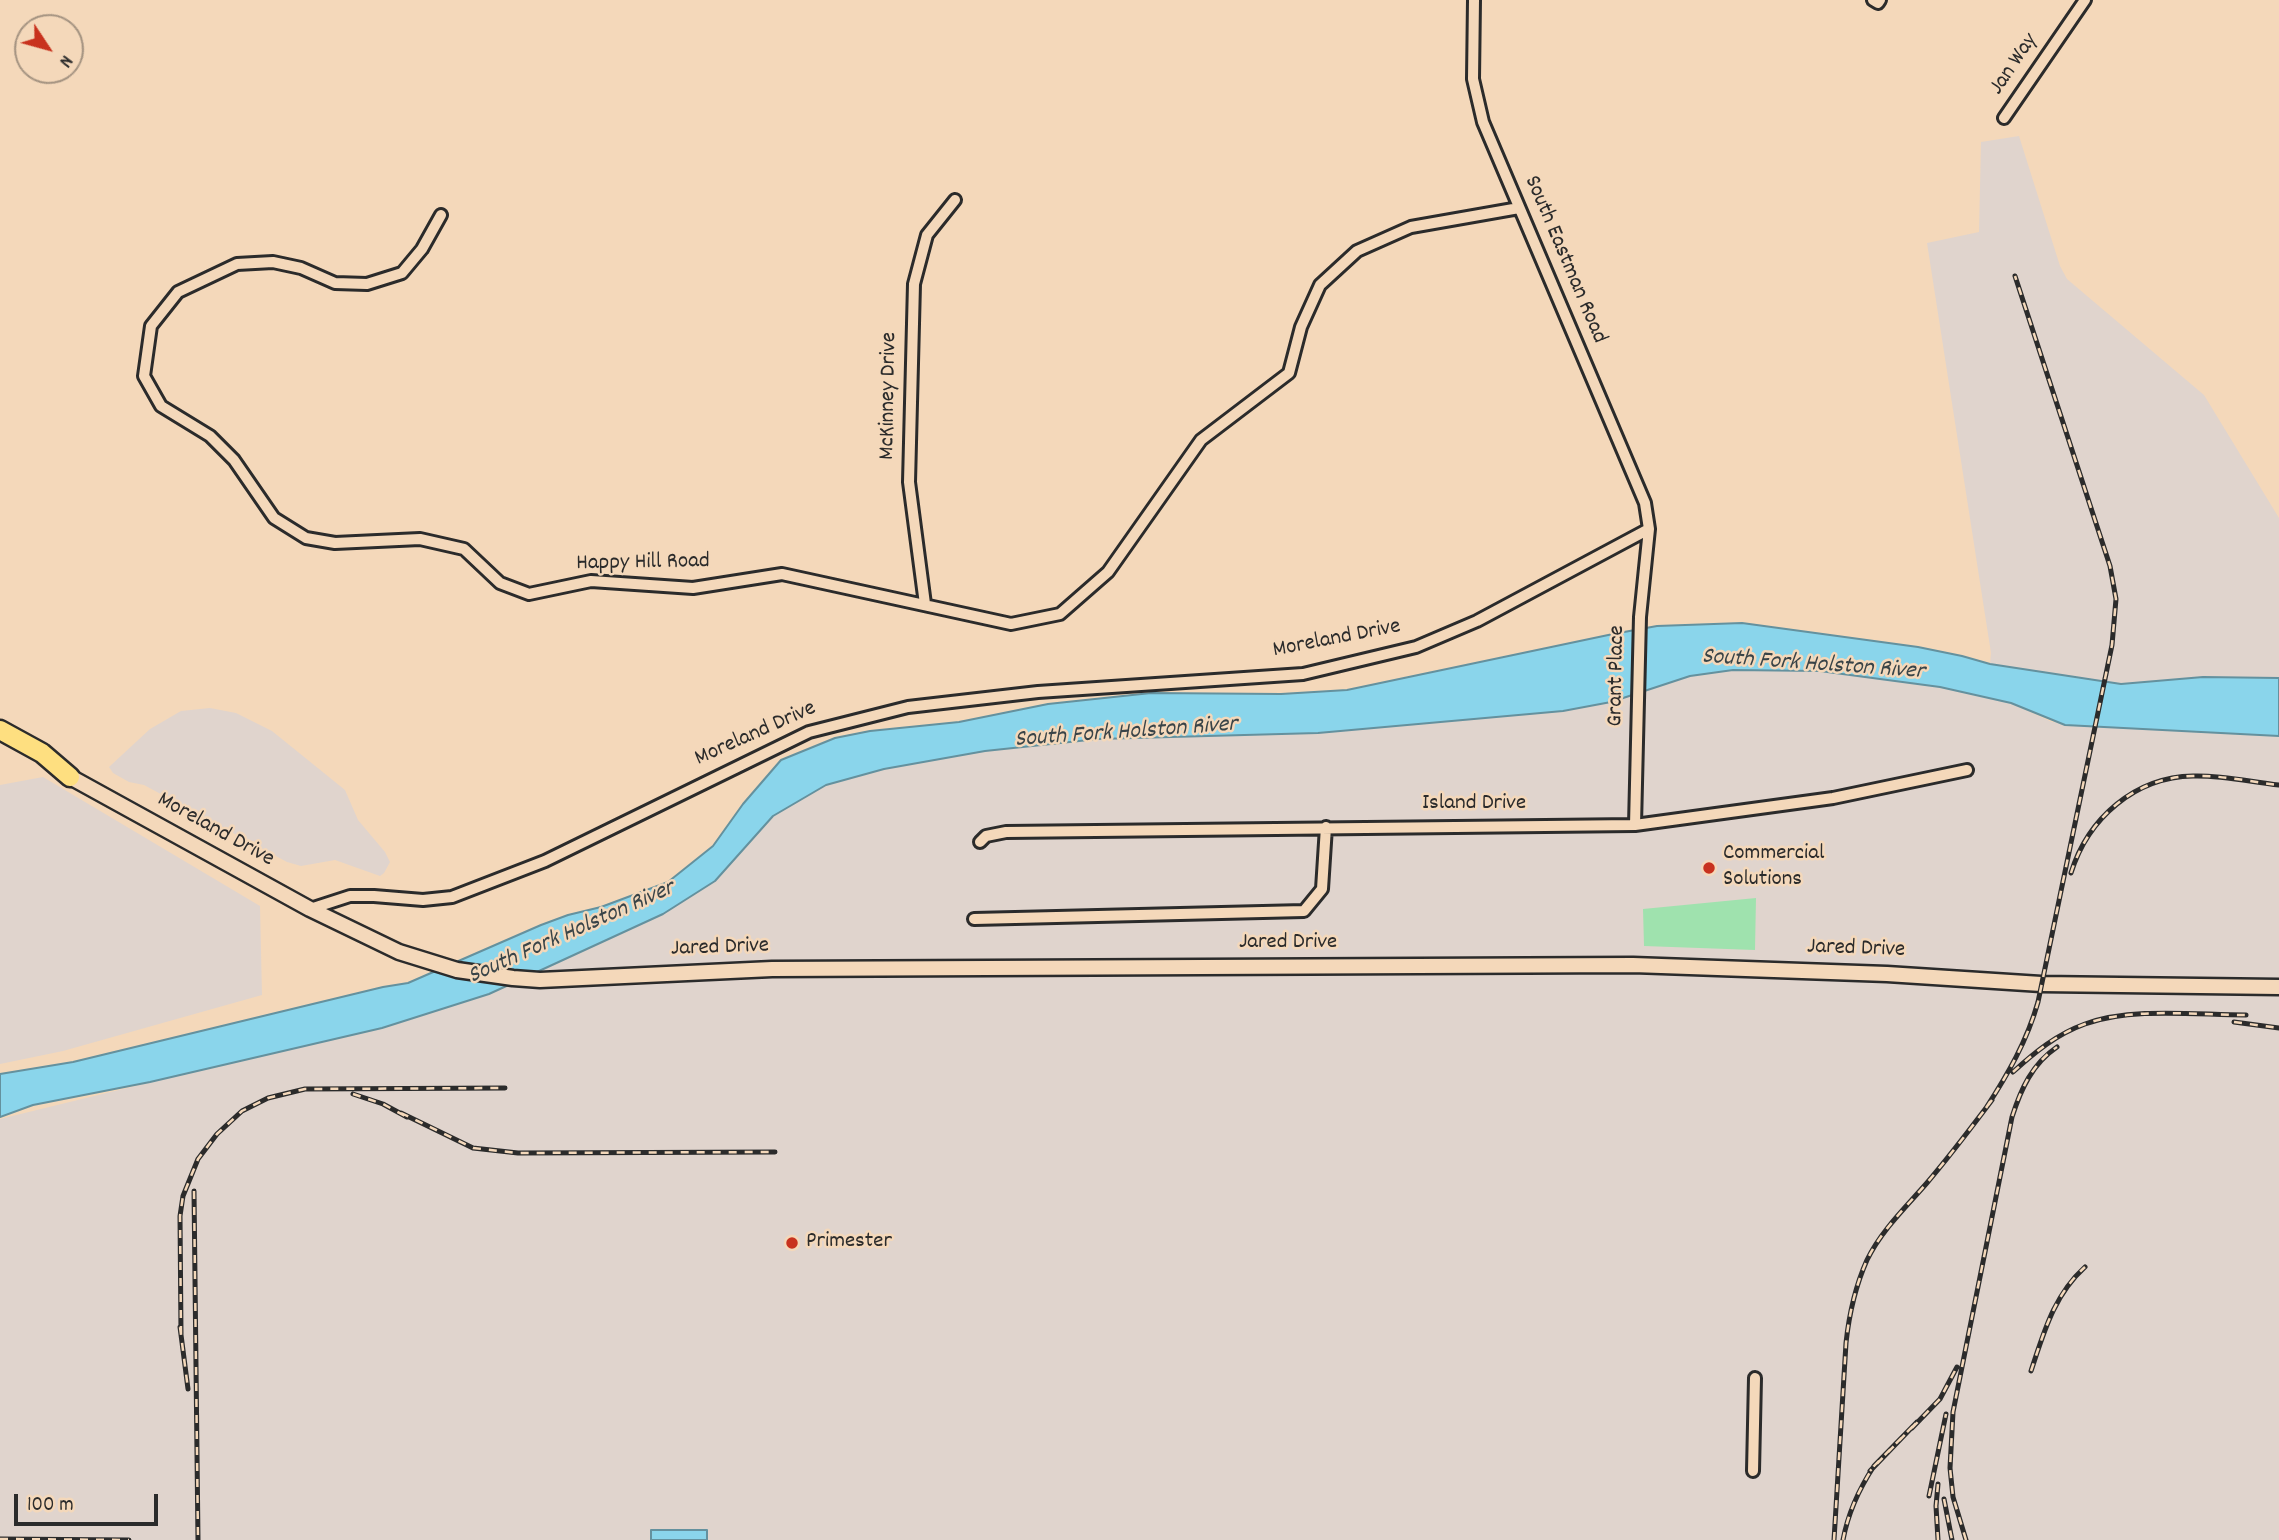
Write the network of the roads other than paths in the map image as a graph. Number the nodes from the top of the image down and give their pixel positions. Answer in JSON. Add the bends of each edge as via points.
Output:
{"nodes":[{"id":1,"x":1474,"y":0,"type":"edge"},
{"id":2,"x":2085,"y":0,"type":"edge"},
{"id":3,"x":2004,"y":118,"type":"dead end"},
{"id":4,"x":955,"y":200,"type":"dead end"},
{"id":5,"x":1519,"y":208,"type":"junction"},
{"id":6,"x":442,"y":215,"type":"dead end"},
{"id":7,"x":1649,"y":529,"type":"junction"},
{"id":8,"x":925,"y":604,"type":"junction"},
{"id":9,"x":0,"y":730,"type":"edge"},
{"id":10,"x":0,"y":740,"type":"edge"},
{"id":11,"x":1967,"y":770,"type":"dead end"},
{"id":12,"x":70,"y":777,"type":"junction"},
{"id":13,"x":1635,"y":825,"type":"junction"},
{"id":14,"x":1326,"y":827,"type":"junction"},
{"id":15,"x":980,"y":842,"type":"dead end"},
{"id":16,"x":310,"y":909,"type":"junction"},
{"id":17,"x":974,"y":919,"type":"dead end"},
{"id":18,"x":2279,"y":987,"type":"edge"},
{"id":19,"x":1755,"y":1378,"type":"dead end"},
{"id":20,"x":1753,"y":1471,"type":"dead end"}],
"edges":[{"from":1,"to":5,"type":"street","name":"South Eastman Road","via":[[1475,90],[1483,122]]},
{"from":2,"to":3,"type":"street","name":"Jan Way"},
{"from":4,"to":8,"type":"street","name":"McKinney Drive","via":[[927,235],[914,284],[909,482]]},
{"from":5,"to":7,"type":"street","name":"South Eastman Road","via":[[1645,503]]},
{"from":5,"to":8,"type":"street","name":"Happy Hill Road","via":[[1410,227],[1357,251],[1320,285],[1301,327],[1289,373],[1201,440],[1108,572],[1059,614],[1011,624]]},
{"from":6,"to":8,"type":"street","name":"Happy Hill Road","via":[[402,273],[367,284],[335,283],[273,262],[237,264],[178,292],[151,326],[144,376],[161,406],[210,436],[234,460],[274,518],[306,538],[335,544],[420,539],[464,549],[500,583],[529,593],[591,581],[693,588],[782,574]]},
{"from":7,"to":13,"type":"street","name":"Grant Place","via":[[1640,629]]},
{"from":7,"to":16,"type":"street","name":"Moreland Drive","via":[[1477,621],[1416,647],[1303,674],[1038,691],[908,707],[809,732],[545,861],[452,897],[350,897]]},
{"from":9,"to":12,"type":"highway"},
{"from":10,"to":12,"type":"main road","name":"Moreland Drive"},
{"from":11,"to":13,"type":"street","name":"Island Drive","via":[[1833,798]]},
{"from":12,"to":16,"type":"main road","name":"Moreland Drive"},
{"from":13,"to":14,"type":"street","name":"Island Drive"},
{"from":14,"to":15,"type":"street","name":"Island Drive","via":[[1006,832]]},
{"from":14,"to":17,"type":"street","via":[[1322,889],[1304,911]]},
{"from":16,"to":18,"type":"main road","name":"Jared Drive","via":[[399,952],[457,970],[540,980],[772,969],[1633,965],[2040,984]]},
{"from":19,"to":20,"type":"street"}]}
